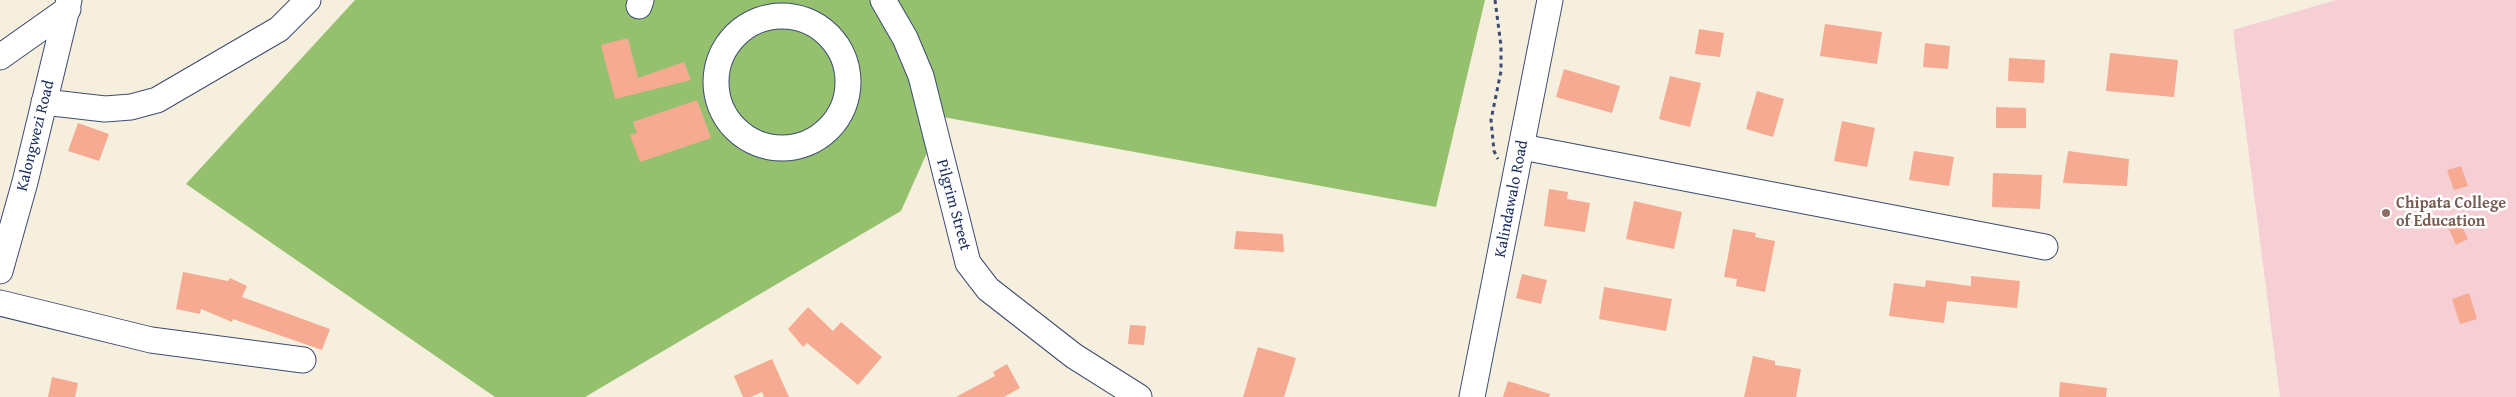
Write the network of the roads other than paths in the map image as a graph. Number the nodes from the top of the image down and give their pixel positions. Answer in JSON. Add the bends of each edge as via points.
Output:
{"nodes":[{"id":1,"x":308,"y":0,"type":"edge"},
{"id":2,"x":883,"y":0,"type":"edge"},
{"id":3,"x":1550,"y":0,"type":"edge"},
{"id":4,"x":69,"y":5,"type":"edge"},
{"id":5,"x":776,"y":8,"type":"edge"},
{"id":6,"x":0,"y":57,"type":"edge"},
{"id":7,"x":44,"y":102,"type":"junction"},
{"id":8,"x":1522,"y":148,"type":"junction"},
{"id":9,"x":2045,"y":248,"type":"dead end"},
{"id":10,"x":0,"y":272,"type":"edge"},
{"id":11,"x":0,"y":303,"type":"edge"},
{"id":12,"x":303,"y":360,"type":"dead end"},
{"id":13,"x":1139,"y":397,"type":"edge"},
{"id":14,"x":1472,"y":397,"type":"edge"}],
"edges":[{"from":1,"to":7,"type":"street","via":[[279,29],[157,100],[105,109]]},
{"from":2,"to":13,"type":"street","name":"Pilgrim Street","via":[[905,38],[921,76],[968,263],[988,289],[1074,356]]},
{"from":3,"to":8,"type":"street","name":"Kalindawalo Road"},
{"from":4,"to":6,"type":"street"},
{"from":4,"to":7,"type":"street","name":"Kalongwezi Road"},
{"from":5,"to":5,"type":"street","via":[[827,32],[843,53],[849,78],[846,104],[832,126],[811,142],[786,148],[760,144],[738,131],[722,110],[716,85],[719,60],[732,37]]},
{"from":7,"to":10,"type":"street","name":"Kalongwezi Road"},
{"from":8,"to":9,"type":"street"},
{"from":8,"to":14,"type":"street","name":"Kalindawalo Road"},
{"from":11,"to":12,"type":"street","via":[[152,340]]}]}
